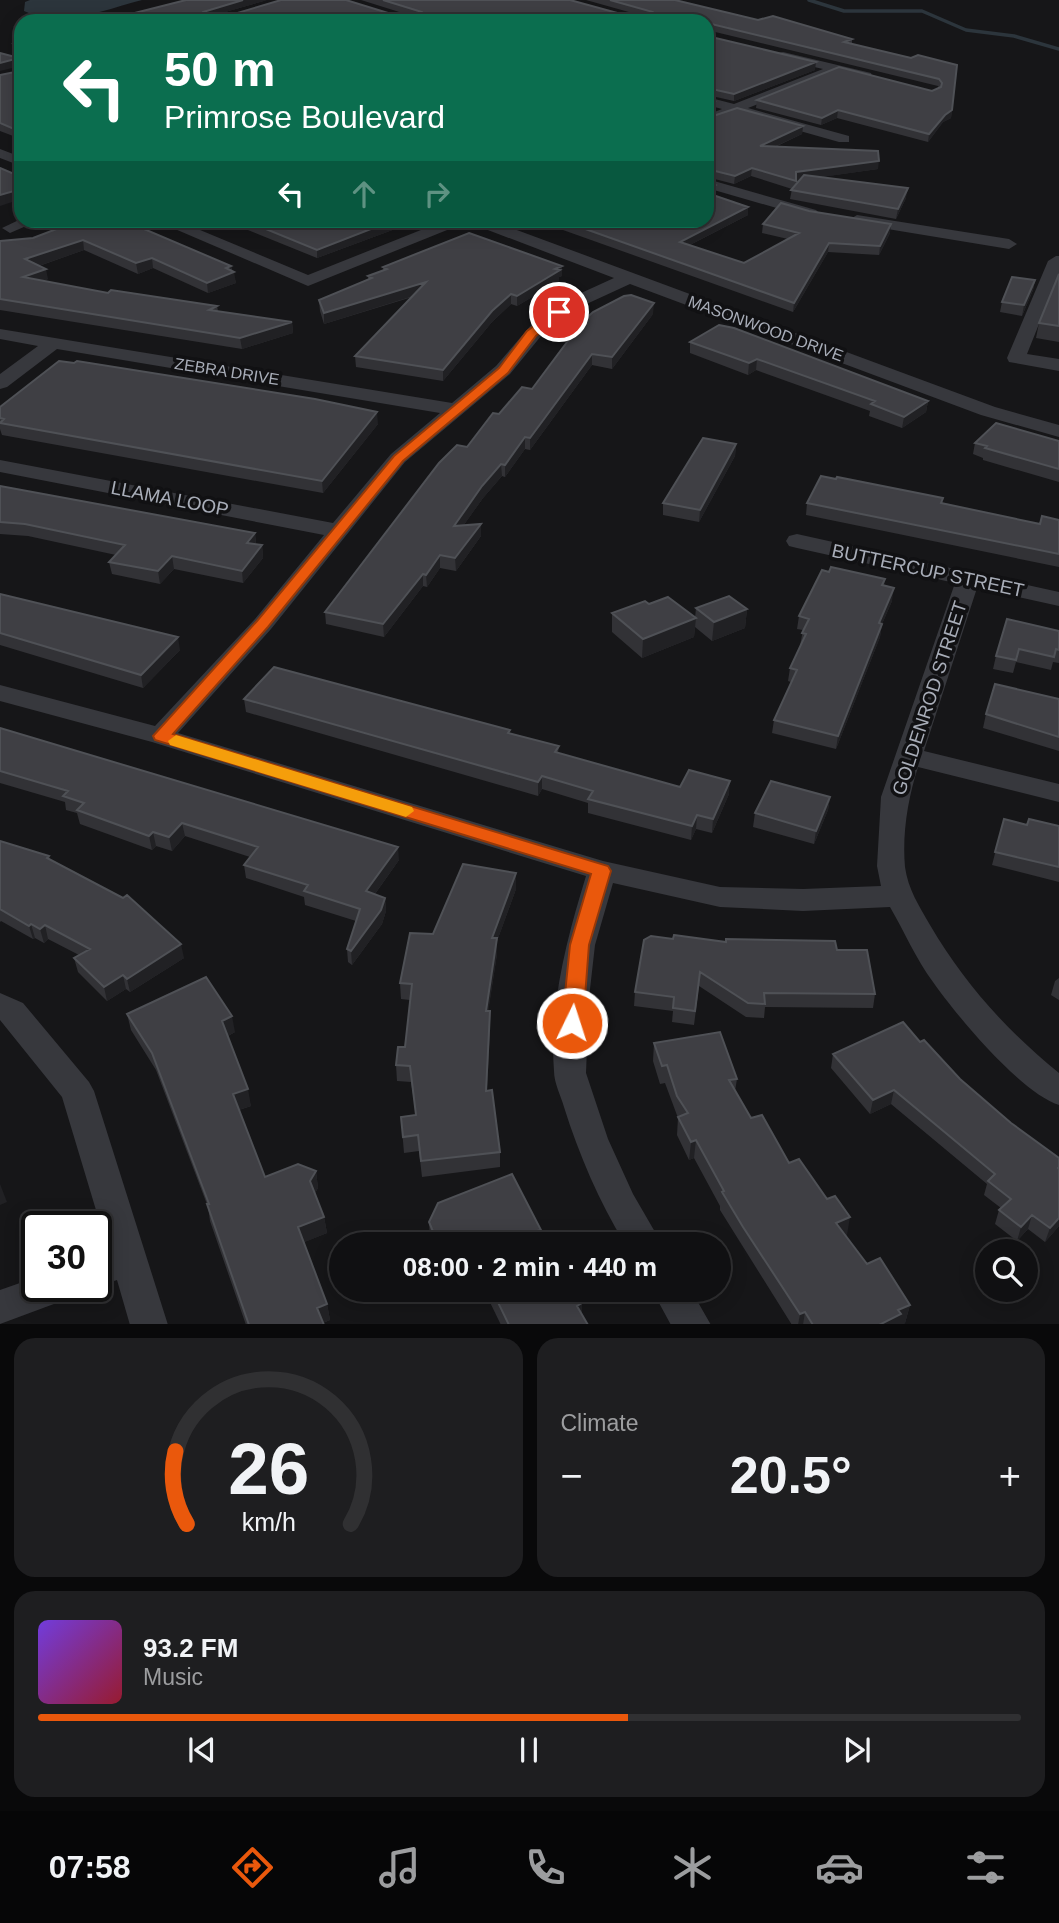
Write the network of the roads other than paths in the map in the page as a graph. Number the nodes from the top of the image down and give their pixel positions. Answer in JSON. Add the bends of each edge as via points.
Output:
{"nodes":[{"id":1,"x":771,"y":53,"type":"edge"},
{"id":2,"x":835,"y":69,"type":"junction"},
{"id":3,"x":883,"y":80,"type":"edge"},
{"id":4,"x":714,"y":104,"type":"edge"},
{"id":5,"x":734,"y":109,"type":"junction"},
{"id":6,"x":714,"y":117,"type":"edge"},
{"id":7,"x":844,"y":139,"type":"dead end"},
{"id":8,"x":714,"y":185,"type":"edge"},
{"id":9,"x":14,"y":227,"type":"edge"},
{"id":10,"x":10,"y":228,"type":"dead end"},
{"id":11,"x":180,"y":228,"type":"edge"},
{"id":12,"x":441,"y":228,"type":"edge"},
{"id":13,"x":495,"y":228,"type":"edge"},
{"id":14,"x":1009,"y":244,"type":"dead end"},
{"id":15,"x":1059,"y":261,"type":"edge"},
{"id":16,"x":628,"y":278,"type":"junction"},
{"id":17,"x":0,"y":334,"type":"edge"},
{"id":18,"x":54,"y":343,"type":"junction"},
{"id":19,"x":1059,"y":365,"type":"edge"},
{"id":20,"x":0,"y":383,"type":"edge"},
{"id":21,"x":454,"y":409,"type":"junction"},
{"id":22,"x":1059,"y":431,"type":"edge"},
{"id":23,"x":0,"y":466,"type":"edge"},
{"id":24,"x":340,"y":531,"type":"junction"},
{"id":25,"x":797,"y":541,"type":"dead end"},
{"id":26,"x":968,"y":579,"type":"junction"},
{"id":27,"x":1059,"y":598,"type":"edge"},
{"id":28,"x":0,"y":693,"type":"edge"},
{"id":29,"x":161,"y":736,"type":"junction"},
{"id":30,"x":909,"y":756,"type":"junction"},
{"id":31,"x":1059,"y":793,"type":"edge"},
{"id":32,"x":602,"y":871,"type":"junction"},
{"id":33,"x":898,"y":896,"type":"junction"},
{"id":34,"x":0,"y":1005,"type":"edge"},
{"id":35,"x":1059,"y":1091,"type":"edge"},
{"id":36,"x":637,"y":1232,"type":"edge"},
{"id":37,"x":113,"y":1265,"type":"edge"},
{"id":38,"x":21,"y":1299,"type":"edge"},
{"id":39,"x":678,"y":1302,"type":"edge"},
{"id":40,"x":0,"y":1307,"type":"edge"},
{"id":41,"x":148,"y":1324,"type":"edge"},
{"id":42,"x":691,"y":1324,"type":"edge"}],
"edges":[{"from":1,"to":2,"type":"street"},
{"from":2,"to":3,"type":"street"},
{"from":2,"to":5,"type":"street"},
{"from":4,"to":5,"type":"street"},
{"from":5,"to":6,"type":"street"},
{"from":5,"to":7,"type":"street"},
{"from":8,"to":14,"type":"street","via":[[777,205]]},
{"from":9,"to":10,"type":"street"},
{"from":11,"to":12,"type":"street","via":[[308,281]]},
{"from":13,"to":16,"type":"street","name":"MASONWOOD DRIVE"},
{"from":15,"to":19,"type":"street","via":[[1016,358]]},
{"from":16,"to":21,"type":"street","via":[[544,321],[503,370]]},
{"from":16,"to":22,"type":"street","name":"MASONWOOD DRIVE","via":[[988,411]]},
{"from":17,"to":18,"type":"street","name":"ZEBRA DRIVE"},
{"from":18,"to":20,"type":"street"},
{"from":18,"to":21,"type":"street","name":"ZEBRA DRIVE"},
{"from":21,"to":24,"type":"street","via":[[398,458]]},
{"from":23,"to":24,"type":"street","name":"LLAMA LOOP"},
{"from":24,"to":29,"type":"street"},
{"from":25,"to":26,"type":"street","name":"BUTTERCUP STREET"},
{"from":26,"to":27,"type":"street","name":"BUTTERCUP STREET"},
{"from":26,"to":30,"type":"street","name":"GOLDENROD STREET"},
{"from":28,"to":29,"type":"street"},
{"from":29,"to":32,"type":"street"},
{"from":30,"to":31,"type":"street"},
{"from":30,"to":33,"type":"street","name":"GOLDENROD STREET","via":[[895,797],[891,828],[891,866]]},
{"from":32,"to":33,"type":"street","via":[[720,897]]},
{"from":32,"to":36,"type":"street","via":[[580,945],[570,1073],[596,1150]]},
{"from":33,"to":35,"type":"street","name":"GOLDENROD STREET","via":[[942,972],[976,1015]]},
{"from":34,"to":37,"type":"street","via":[[12,1012],[77,1091]]},
{"from":37,"to":41,"type":"street"},
{"from":38,"to":40,"type":"street"},
{"from":39,"to":42,"type":"street"}]}
